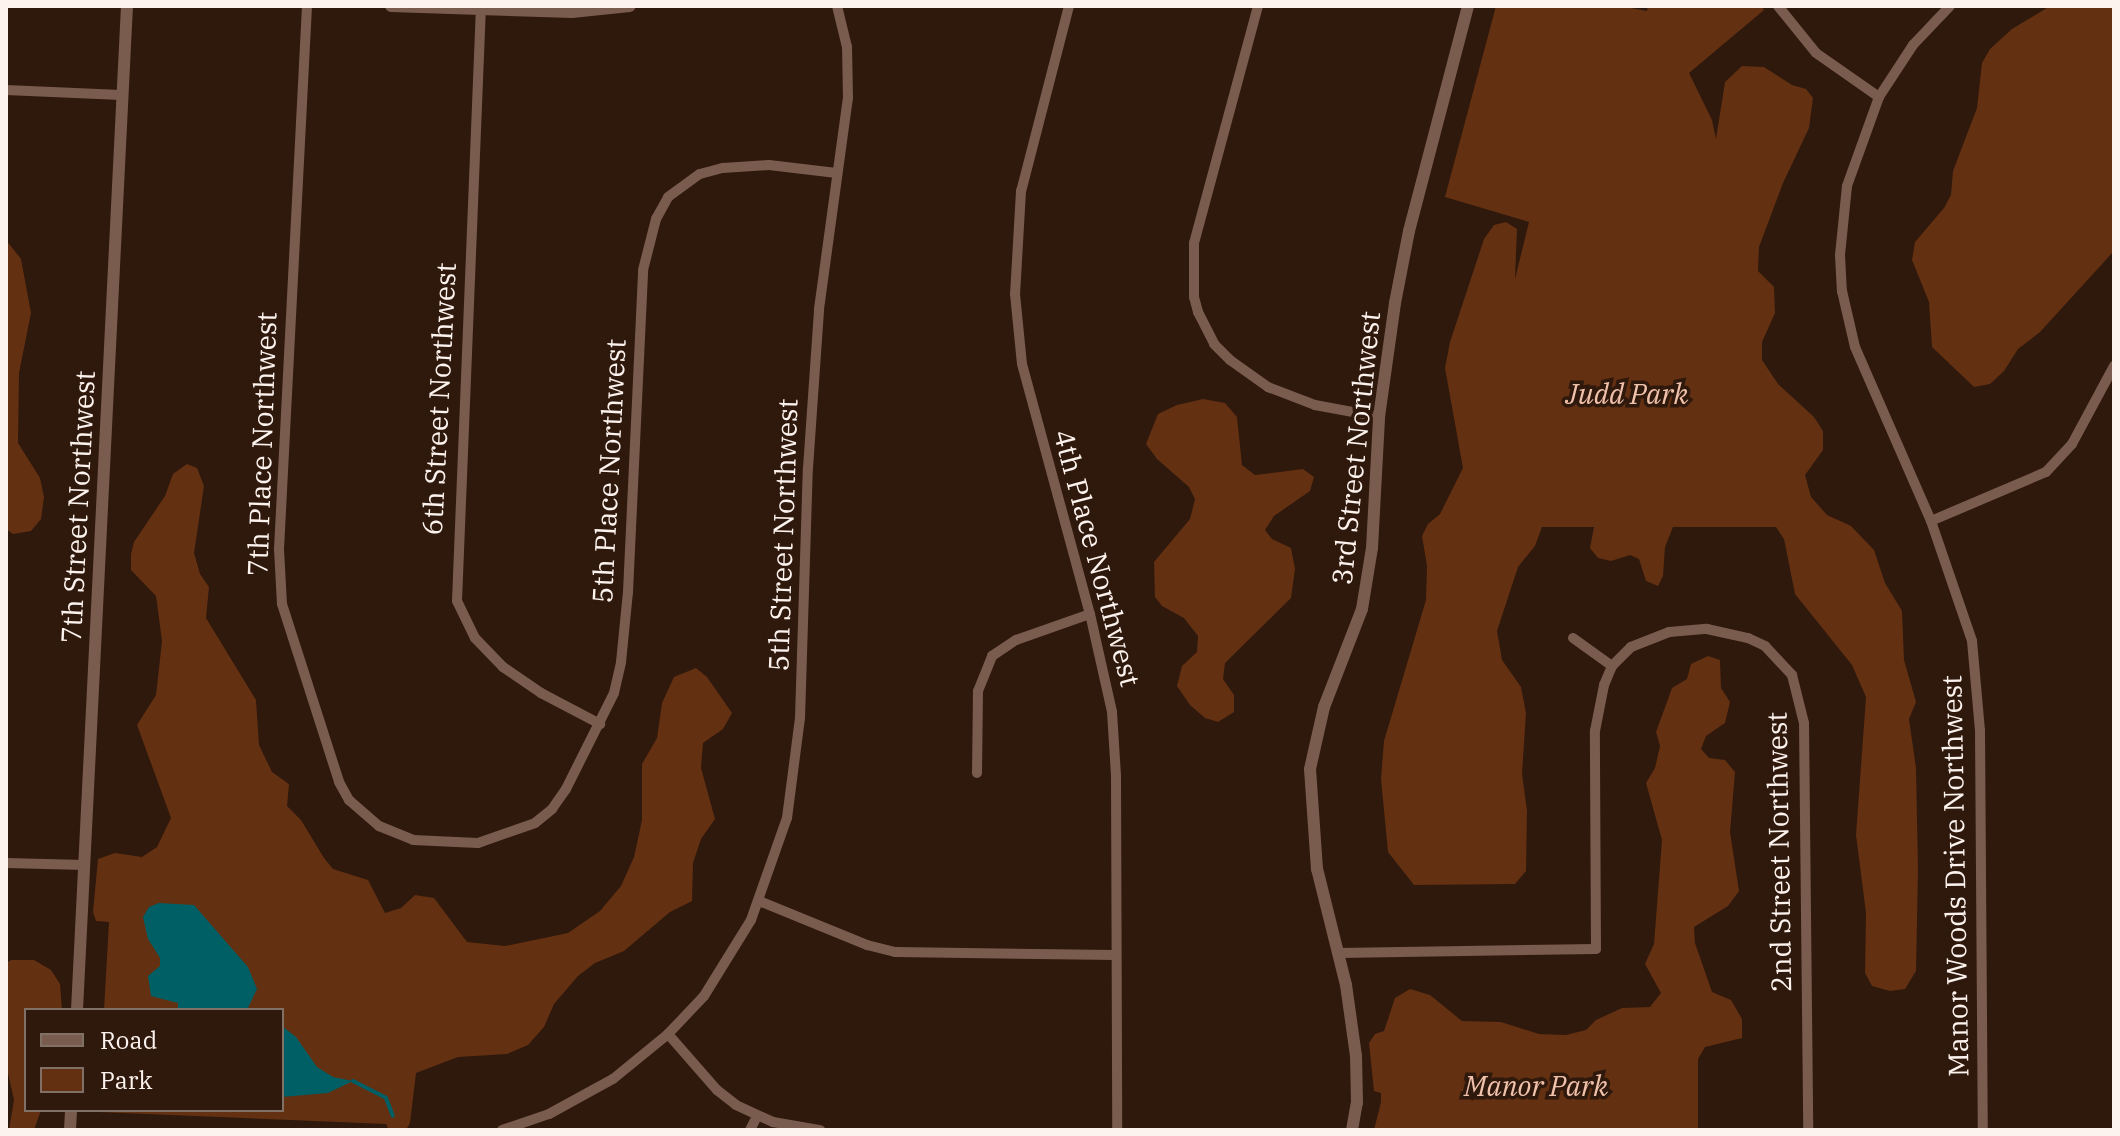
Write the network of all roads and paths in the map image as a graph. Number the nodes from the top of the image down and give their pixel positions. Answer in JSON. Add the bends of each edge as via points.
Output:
{"nodes":[{"id":1,"x":127,"y":6,"type":"edge"},
{"id":2,"x":307,"y":6,"type":"edge"},
{"id":3,"x":391,"y":6,"type":"edge"},
{"id":4,"x":630,"y":6,"type":"edge"},
{"id":5,"x":837,"y":6,"type":"edge"},
{"id":6,"x":1069,"y":6,"type":"edge"},
{"id":7,"x":1258,"y":6,"type":"edge"},
{"id":8,"x":1468,"y":6,"type":"edge"},
{"id":9,"x":1778,"y":6,"type":"edge"},
{"id":10,"x":1950,"y":6,"type":"edge"},
{"id":11,"x":481,"y":8,"type":"edge"},
{"id":12,"x":6,"y":90,"type":"edge"},
{"id":13,"x":121,"y":95,"type":"junction"},
{"id":14,"x":1879,"y":97,"type":"junction"},
{"id":15,"x":837,"y":173,"type":"junction"},
{"id":16,"x":2114,"y":366,"type":"edge"},
{"id":17,"x":1379,"y":417,"type":"junction"},
{"id":18,"x":1931,"y":521,"type":"junction"},
{"id":19,"x":1090,"y":614,"type":"junction"},
{"id":20,"x":1573,"y":638,"type":"dead end"},
{"id":21,"x":1612,"y":666,"type":"junction"},
{"id":22,"x":600,"y":724,"type":"junction"},
{"id":23,"x":977,"y":773,"type":"dead end"},
{"id":24,"x":457,"y":844,"type":"joint"},
{"id":25,"x":6,"y":863,"type":"edge"},
{"id":26,"x":85,"y":865,"type":"junction"},
{"id":27,"x":759,"y":901,"type":"junction"},
{"id":28,"x":1339,"y":953,"type":"junction"},
{"id":29,"x":1115,"y":955,"type":"junction"},
{"id":30,"x":77,"y":1008,"type":"edge"},
{"id":31,"x":668,"y":1034,"type":"junction"},
{"id":32,"x":757,"y":1116,"type":"junction"},
{"id":33,"x":502,"y":1130,"type":"edge"},
{"id":34,"x":750,"y":1130,"type":"edge"},
{"id":35,"x":820,"y":1130,"type":"edge"},
{"id":36,"x":1117,"y":1130,"type":"edge"},
{"id":37,"x":1352,"y":1130,"type":"edge"},
{"id":38,"x":1808,"y":1130,"type":"edge"},
{"id":39,"x":1983,"y":1130,"type":"edge"}],
"edges":[{"from":1,"to":13,"type":"street","name":"7th Street Northwest"},
{"from":2,"to":24,"type":"street","name":"7th Place Northwest","via":[[279,549],[282,604],[349,800],[396,835]]},
{"from":3,"to":11,"type":"street"},
{"from":4,"to":11,"type":"street","via":[[572,12]]},
{"from":5,"to":15,"type":"street","name":"5th Street Northwest","via":[[847,47],[848,98]]},
{"from":6,"to":19,"type":"street","name":"4th Place Northwest","via":[[1021,191],[1015,294],[1025,379]]},
{"from":7,"to":17,"type":"street","via":[[1194,243],[1198,312],[1214,344],[1268,387],[1315,405]]},
{"from":8,"to":17,"type":"street","name":"3rd Street Northwest","via":[[1409,231]]},
{"from":9,"to":14,"type":"street","via":[[1816,53]]},
{"from":10,"to":14,"type":"street","name":"Manor Woods Drive Northwest","via":[[1913,45]]},
{"from":11,"to":22,"type":"street","name":"6th Street Northwest","via":[[457,601],[475,638],[503,667]]},
{"from":12,"to":13,"type":"street"},
{"from":13,"to":26,"type":"street","name":"7th Street Northwest"},
{"from":14,"to":18,"type":"street","name":"Manor Woods Drive Northwest","via":[[1847,186],[1842,291],[1864,374]]},
{"from":15,"to":22,"type":"street","name":"5th Place Northwest","via":[[769,165],[723,168],[683,184],[656,219],[643,270],[622,650],[614,693]]},
{"from":15,"to":27,"type":"street","name":"5th Street Northwest","via":[[815,364],[798,752],[787,818]]},
{"from":16,"to":18,"type":"street","via":[[2072,444],[2046,472]]},
{"from":17,"to":28,"type":"street","name":"3rd Street Northwest","via":[[1368,580],[1324,707],[1310,769],[1317,869]]},
{"from":18,"to":39,"type":"street","name":"Manor Woods Drive Northwest","via":[[1963,608],[1976,664]]},
{"from":19,"to":23,"type":"street","via":[[1016,640],[992,656],[978,691]]},
{"from":19,"to":29,"type":"street","name":"4th Place Northwest","via":[[1115,732]]},
{"from":20,"to":21,"type":"street"},
{"from":21,"to":28,"type":"street","via":[[1595,731],[1596,949]]},
{"from":21,"to":38,"type":"street","name":"2nd Street Northwest","via":[[1631,647],[1653,636],[1707,629],[1765,646],[1787,667],[1799,694],[1804,723]]},
{"from":22,"to":24,"type":"street","name":"5th Place Northwest","via":[[552,809],[505,836]]},
{"from":25,"to":26,"type":"street"},
{"from":26,"to":30,"type":"street","name":"7th Street Northwest"},
{"from":27,"to":29,"type":"street","via":[[895,952]]},
{"from":27,"to":31,"type":"street","name":"5th Street Northwest","via":[[727,964]]},
{"from":28,"to":37,"type":"street","name":"3rd Street Northwest","via":[[1357,1070]]},
{"from":29,"to":36,"type":"street","name":"4th Place Northwest"},
{"from":31,"to":32,"type":"street","via":[[717,1090]]},
{"from":31,"to":33,"type":"street","name":"5th Street Northwest","via":[[597,1089]]},
{"from":32,"to":34,"type":"street"},
{"from":32,"to":35,"type":"street"}]}
